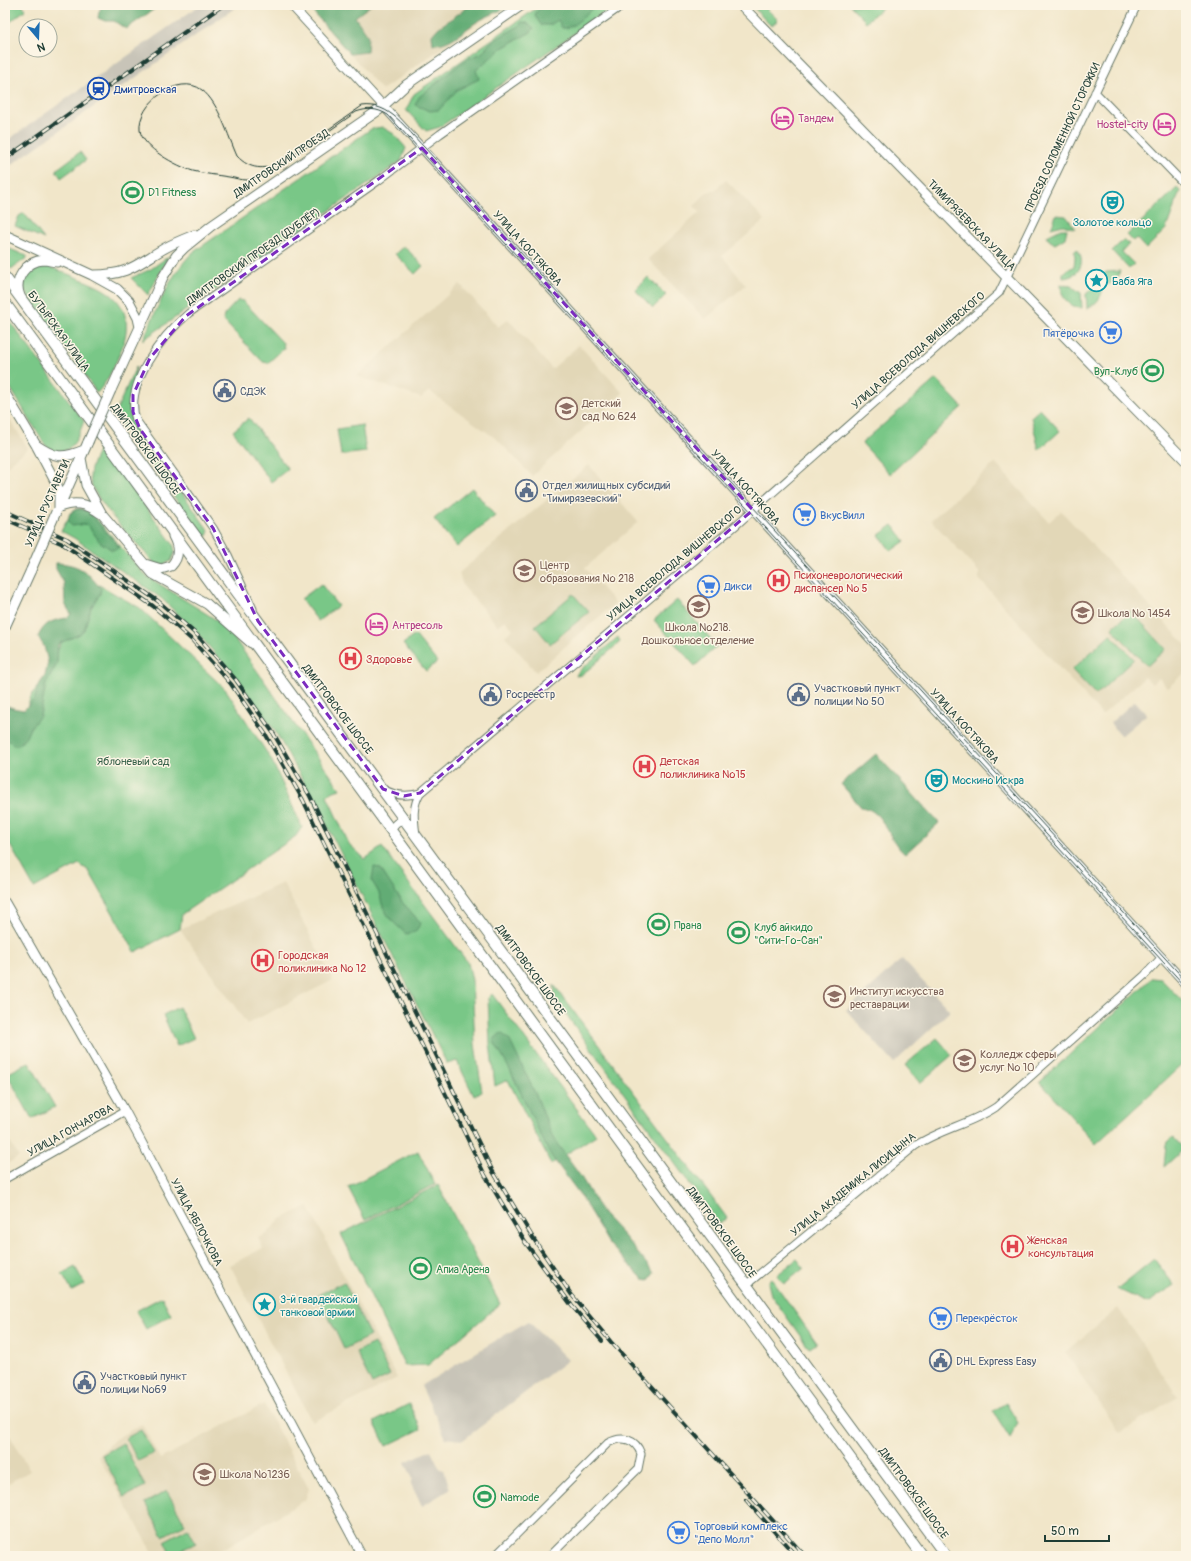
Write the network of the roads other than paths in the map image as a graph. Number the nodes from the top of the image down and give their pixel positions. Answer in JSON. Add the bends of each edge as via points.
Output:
{"nodes":[{"id":1,"x":291,"y":5,"type":"edge"},
{"id":2,"x":522,"y":5,"type":"edge"},
{"id":3,"x":623,"y":5,"type":"edge"},
{"id":4,"x":741,"y":5,"type":"edge"},
{"id":5,"x":1137,"y":5,"type":"edge"},
{"id":6,"x":1095,"y":92,"type":"junction"},
{"id":7,"x":383,"y":106,"type":"junction"},
{"id":8,"x":422,"y":148,"type":"junction"},
{"id":9,"x":1186,"y":186,"type":"edge"},
{"id":10,"x":211,"y":226,"type":"junction"},
{"id":11,"x":5,"y":235,"type":"edge"},
{"id":12,"x":69,"y":265,"type":"junction"},
{"id":13,"x":92,"y":275,"type":"junction"},
{"id":14,"x":5,"y":277,"type":"edge"},
{"id":15,"x":1007,"y":279,"type":"junction"},
{"id":16,"x":5,"y":303,"type":"edge"},
{"id":17,"x":24,"y":303,"type":"junction"},
{"id":18,"x":9,"y":311,"type":"edge"},
{"id":19,"x":140,"y":327,"type":"junction"},
{"id":20,"x":111,"y":390,"type":"joint"},
{"id":21,"x":5,"y":393,"type":"edge"},
{"id":22,"x":95,"y":400,"type":"joint"},
{"id":23,"x":36,"y":445,"type":"junction"},
{"id":24,"x":84,"y":450,"type":"junction"},
{"id":25,"x":1186,"y":461,"type":"edge"},
{"id":26,"x":58,"y":510,"type":"junction"},
{"id":27,"x":753,"y":510,"type":"junction"},
{"id":28,"x":102,"y":514,"type":"junction"},
{"id":29,"x":166,"y":522,"type":"junction"},
{"id":30,"x":144,"y":563,"type":"junction"},
{"id":31,"x":258,"y":621,"type":"junction"},
{"id":32,"x":5,"y":627,"type":"edge"},
{"id":33,"x":257,"y":649,"type":"junction"},
{"id":34,"x":383,"y":789,"type":"junction"},
{"id":35,"x":420,"y":793,"type":"junction"},
{"id":36,"x":409,"y":825,"type":"junction"},
{"id":37,"x":416,"y":834,"type":"junction"},
{"id":38,"x":394,"y":836,"type":"junction"},
{"id":39,"x":5,"y":902,"type":"edge"},
{"id":40,"x":1162,"y":957,"type":"junction"},
{"id":41,"x":1186,"y":984,"type":"edge"},
{"id":42,"x":126,"y":1112,"type":"junction"},
{"id":43,"x":5,"y":1179,"type":"edge"},
{"id":44,"x":746,"y":1285,"type":"junction"},
{"id":45,"x":362,"y":1556,"type":"edge"},
{"id":46,"x":495,"y":1556,"type":"edge"},
{"id":47,"x":550,"y":1556,"type":"edge"},
{"id":48,"x":922,"y":1556,"type":"edge"},
{"id":49,"x":946,"y":1556,"type":"edge"}],
"edges":[{"from":1,"to":7,"type":"street","name":"УЛИЦА КОСТЯКОВА"},
{"from":2,"to":7,"type":"main road","name":"ДМИТРОВСКИЙ ПРОЕЗД","via":[[406,84]]},
{"from":3,"to":8,"type":"street","name":"ДМИТРОВСКИЙ ПРОЕЗД (ДУБЛЁР)"},
{"from":4,"to":15,"type":"main road","name":"ТИМИРЯЗЕВСКАЯ УЛИЦА"},
{"from":5,"to":6,"type":"street","name":"ПРОЕЗД СОЛОМЕННОЙ СТОРОЖКИ"},
{"from":6,"to":9,"type":"street"},
{"from":6,"to":15,"type":"street","name":"ПРОЕЗД СОЛОМЕННОЙ СТОРОЖКИ"},
{"from":7,"to":8,"type":"street","name":"УЛИЦА КОСТЯКОВА"},
{"from":7,"to":10,"type":"main road","name":"ДМИТРОВСКИЙ ПРОЕЗД"},
{"from":8,"to":27,"type":"street","name":"УЛИЦА КОСТЯКОВА"},
{"from":8,"to":31,"type":"street","name":"ДМИТРОВСКИЙ ПРОЕЗД (ДУБЛЁР)","via":[[186,316],[150,358],[133,395],[133,412],[140,429],[213,528]]},
{"from":10,"to":13,"type":"main road","via":[[123,272]]},
{"from":10,"to":19,"type":"main road","name":"ДМИТРОВСКИЙ ПРОЕЗД","via":[[176,256],[163,277]]},
{"from":11,"to":12,"type":"main road"},
{"from":12,"to":13,"type":"main road"},
{"from":12,"to":17,"type":"main road","via":[[44,260],[27,267],[18,287]]},
{"from":13,"to":19,"type":"main road","via":[[107,282],[123,295],[134,310]]},
{"from":14,"to":17,"type":"main road","name":"БУТЫРСКАЯ УЛИЦА"},
{"from":15,"to":25,"type":"main road","name":"ТИМИРЯЗЕВСКАЯ УЛИЦА"},
{"from":15,"to":27,"type":"street","name":"УЛИЦА ВСЕВОЛОДА ВИШНЕВСКОГО","via":[[996,296]]},
{"from":16,"to":18,"type":"main road"},
{"from":17,"to":22,"type":"main road","name":"БУТЫРСКАЯ УЛИЦА"},
{"from":18,"to":29,"type":"main road"},
{"from":19,"to":20,"type":"main road","name":"ДМИТРОВСКИЙ ПРОЕЗД"},
{"from":20,"to":24,"type":"main road","name":"УЛИЦА РУСТАВЕЛИ","bridge":true},
{"from":21,"to":23,"type":"main road"},
{"from":22,"to":31,"type":"main road","name":"ДМИТРОВСКОЕ ШОССЕ"},
{"from":23,"to":24,"type":"main road","via":[[49,454],[60,457]]},
{"from":23,"to":26,"type":"main road","via":[[58,488]]},
{"from":24,"to":26,"type":"main road","name":"УЛИЦА РУСТАВЕЛИ"},
{"from":24,"to":28,"type":"main road","via":[[86,485]]},
{"from":26,"to":28,"type":"main road","via":[[70,503],[81,503]]},
{"from":26,"to":32,"type":"main road","name":"УЛИЦА РУСТАВЕЛИ","bridge":true},
{"from":27,"to":35,"type":"street","name":"УЛИЦА ВСЕВОЛОДА ВИШНЕВСКОГО"},
{"from":27,"to":40,"type":"street","name":"УЛИЦА КОСТЯКОВА"},
{"from":28,"to":30,"type":"main road"},
{"from":29,"to":30,"type":"main road","via":[[178,551],[174,563],[161,569]]},
{"from":29,"to":33,"type":"main road"},
{"from":30,"to":33,"type":"main road","via":[[161,580],[208,604]]},
{"from":31,"to":34,"type":"main road","name":"ДМИТРОВСКОЕ ШОССЕ"},
{"from":33,"to":38,"type":"main road"},
{"from":34,"to":35,"type":"street","via":[[404,796]]},
{"from":34,"to":36,"type":"main road","name":"ДМИТРОВСКОЕ ШОССЕ"},
{"from":35,"to":37,"type":"street","via":[[414,813]]},
{"from":36,"to":37,"type":"main road","name":"ДМИТРОВСКОЕ ШОССЕ"},
{"from":36,"to":38,"type":"street","via":[[404,821],[396,823],[392,830]]},
{"from":37,"to":44,"type":"main road","name":"ДМИТРОВСКОЕ ШОССЕ"},
{"from":38,"to":48,"type":"main road"},
{"from":39,"to":42,"type":"street","name":"УЛИЦА ЯБЛОЧКОВА"},
{"from":40,"to":41,"type":"street","name":"УЛИЦА КОСТЯКОВА"},
{"from":40,"to":44,"type":"street","name":"УЛИЦА АКАДЕМИКА ЛИСИЦЫНА","via":[[996,1107],[980,1117],[915,1146]]},
{"from":42,"to":43,"type":"street","name":"УЛИЦА ГОНЧАРОВА"},
{"from":42,"to":45,"type":"street","name":"УЛИЦА ЯБЛОЧКОВА"},
{"from":44,"to":49,"type":"main road","name":"ДМИТРОВСКОЕ ШОССЕ"},
{"from":46,"to":47,"type":"street","via":[[608,1443],[623,1438],[632,1442],[641,1454],[642,1460],[638,1469]]}]}
